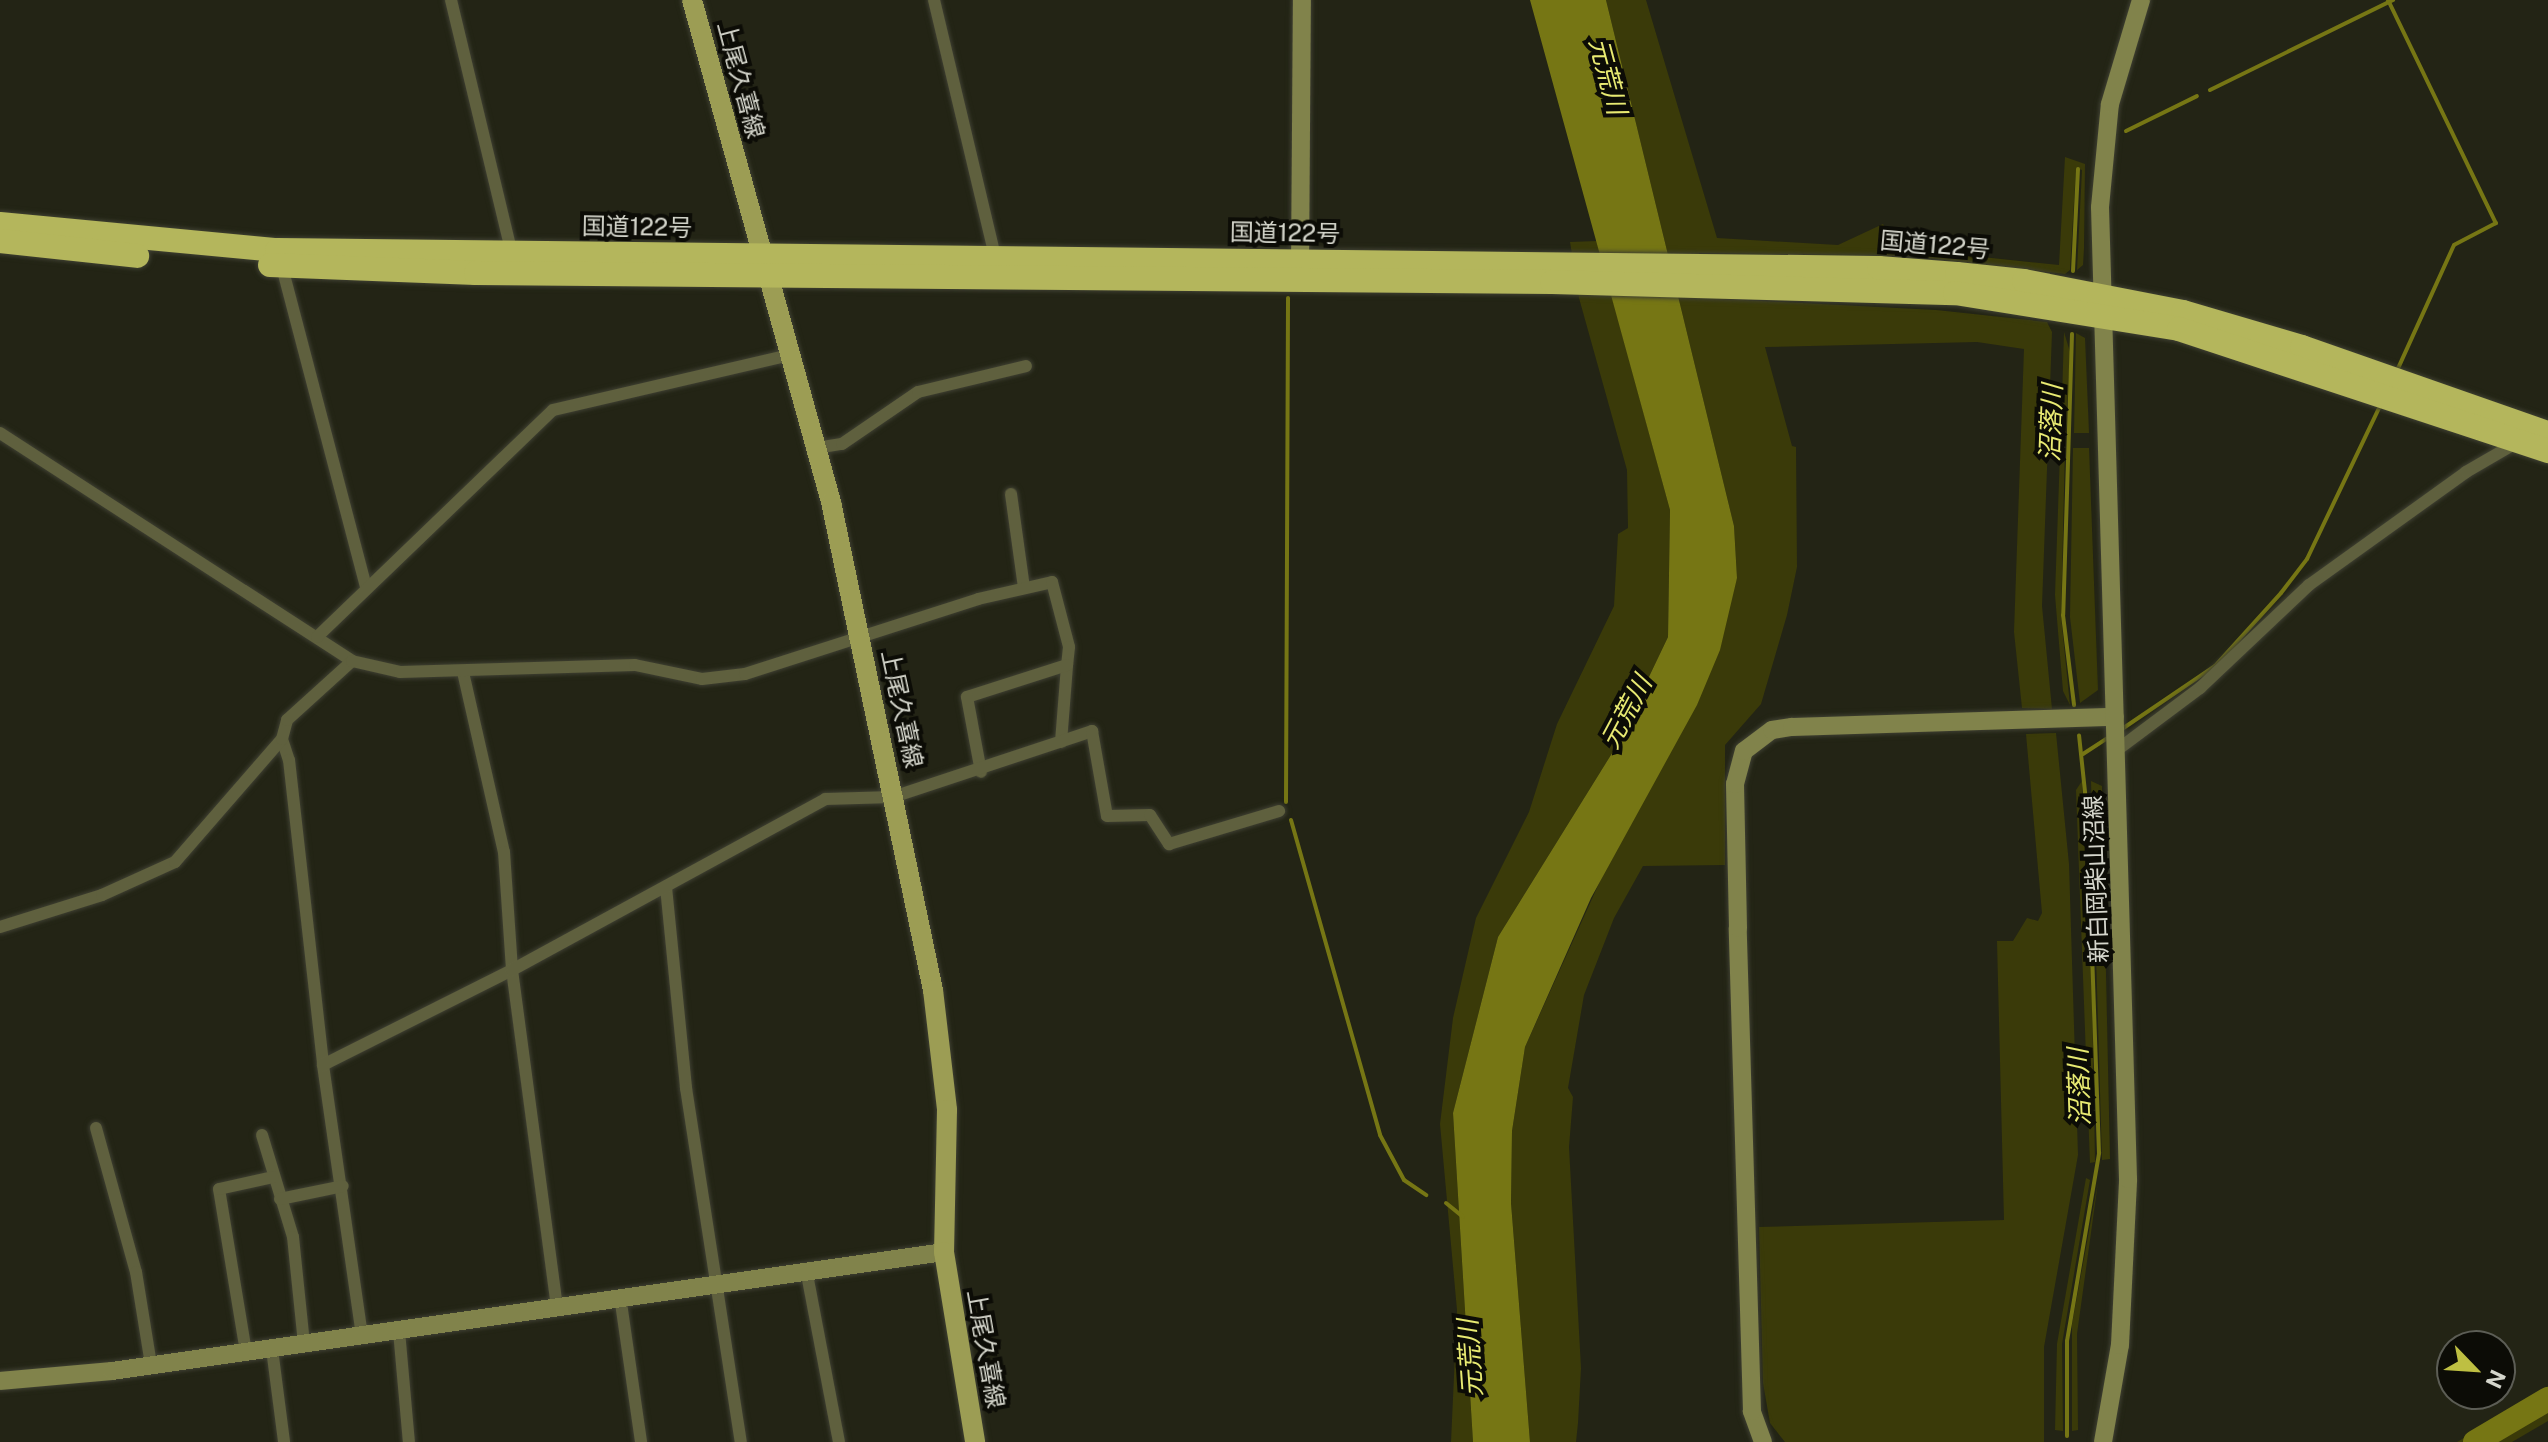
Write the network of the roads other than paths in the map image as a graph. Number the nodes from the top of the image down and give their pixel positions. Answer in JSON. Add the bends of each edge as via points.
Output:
{"nodes":[{"id":1,"x":451,"y":0,"type":"edge"},
{"id":2,"x":692,"y":0,"type":"edge"},
{"id":3,"x":934,"y":0,"type":"edge"},
{"id":4,"x":1302,"y":0,"type":"edge"},
{"id":5,"x":2141,"y":0,"type":"edge"},
{"id":6,"x":0,"y":224,"type":"edge"},
{"id":7,"x":0,"y":241,"type":"edge"},
{"id":8,"x":512,"y":254,"type":"junction"},
{"id":9,"x":280,"y":258,"type":"junction"},
{"id":10,"x":764,"y":266,"type":"junction"},
{"id":11,"x":998,"y":268,"type":"junction"},
{"id":12,"x":1300,"y":272,"type":"junction"},
{"id":13,"x":2103,"y":304,"type":"junction"},
{"id":14,"x":789,"y":355,"type":"junction"},
{"id":15,"x":1026,"y":366,"type":"dead end"},
{"id":16,"x":0,"y":433,"type":"edge"},
{"id":17,"x":2541,"y":436,"type":"edge"},
{"id":18,"x":816,"y":448,"type":"junction"},
{"id":19,"x":1011,"y":494,"type":"dead end"},
{"id":20,"x":366,"y":588,"type":"junction"},
{"id":21,"x":1024,"y":588,"type":"junction"},
{"id":22,"x":860,"y":636,"type":"junction"},
{"id":23,"x":317,"y":637,"type":"junction"},
{"id":24,"x":352,"y":661,"type":"junction"},
{"id":25,"x":1067,"y":665,"type":"junction"},
{"id":26,"x":463,"y":672,"type":"junction"},
{"id":27,"x":2115,"y":717,"type":"junction"},
{"id":28,"x":282,"y":739,"type":"junction"},
{"id":29,"x":1061,"y":742,"type":"junction"},
{"id":30,"x":2117,"y":750,"type":"junction"},
{"id":31,"x":981,"y":772,"type":"junction"},
{"id":32,"x":893,"y":797,"type":"junction"},
{"id":33,"x":1279,"y":811,"type":"dead end"},
{"id":34,"x":666,"y":887,"type":"junction"},
{"id":35,"x":0,"y":927,"type":"edge"},
{"id":36,"x":512,"y":970,"type":"junction"},
{"id":37,"x":323,"y":1065,"type":"junction"},
{"id":38,"x":96,"y":1128,"type":"dead end"},
{"id":39,"x":262,"y":1135,"type":"dead end"},
{"id":40,"x":273,"y":1177,"type":"junction"},
{"id":41,"x":343,"y":1186,"type":"junction"},
{"id":42,"x":280,"y":1199,"type":"junction"},
{"id":43,"x":944,"y":1252,"type":"junction"},
{"id":44,"x":806,"y":1269,"type":"junction"},
{"id":45,"x":715,"y":1283,"type":"junction"},
{"id":46,"x":620,"y":1296,"type":"junction"},
{"id":47,"x":557,"y":1306,"type":"junction"},
{"id":48,"x":399,"y":1331,"type":"junction"},
{"id":49,"x":362,"y":1336,"type":"junction"},
{"id":50,"x":304,"y":1344,"type":"junction"},
{"id":51,"x":272,"y":1349,"type":"junction"},
{"id":52,"x":246,"y":1352,"type":"junction"},
{"id":53,"x":151,"y":1365,"type":"junction"},
{"id":54,"x":0,"y":1381,"type":"edge"},
{"id":55,"x":284,"y":1442,"type":"edge"},
{"id":56,"x":409,"y":1442,"type":"edge"},
{"id":57,"x":641,"y":1442,"type":"edge"},
{"id":58,"x":741,"y":1442,"type":"edge"},
{"id":59,"x":839,"y":1442,"type":"edge"},
{"id":60,"x":975,"y":1442,"type":"edge"},
{"id":61,"x":1763,"y":1442,"type":"edge"},
{"id":62,"x":2103,"y":1442,"type":"edge"}],
"edges":[{"from":1,"to":8,"type":"street"},
{"from":2,"to":10,"type":"main road","name":"上尾久喜線"},
{"from":3,"to":11,"type":"street"},
{"from":4,"to":12,"type":"street"},
{"from":5,"to":13,"type":"street","name":"新白岡柴山沼線","via":[[2116,76],[2104,146]]},
{"from":6,"to":9,"type":"highway","name":"国道122号"},
{"from":7,"to":9,"type":"highway","name":"国道122号"},
{"from":8,"to":9,"type":"highway","name":"国道122号"},
{"from":8,"to":10,"type":"highway","name":"国道122号"},
{"from":9,"to":10,"type":"highway","name":"国道122号"},
{"from":9,"to":20,"type":"street"},
{"from":10,"to":11,"type":"highway","name":"国道122号"},
{"from":10,"to":14,"type":"main road","name":"上尾久喜線"},
{"from":11,"to":12,"type":"highway","name":"国道122号"},
{"from":12,"to":13,"type":"highway","name":"国道122号","via":[[1711,276],[1879,268],[2024,281]]},
{"from":13,"to":17,"type":"highway","name":"国道122号","via":[[2274,338]]},
{"from":13,"to":27,"type":"street","name":"新白岡柴山沼線"},
{"from":14,"to":18,"type":"main road","name":"上尾久喜線"},
{"from":14,"to":20,"type":"street","via":[[553,410]]},
{"from":15,"to":18,"type":"street","via":[[918,392],[842,444]]},
{"from":16,"to":23,"type":"street"},
{"from":17,"to":30,"type":"street","via":[[2466,472],[2309,585],[2200,688]]},
{"from":18,"to":22,"type":"main road","name":"上尾久喜線"},
{"from":19,"to":21,"type":"street"},
{"from":20,"to":23,"type":"street"},
{"from":21,"to":22,"type":"street"},
{"from":21,"to":25,"type":"street","via":[[1052,582],[1069,647]]},
{"from":22,"to":26,"type":"street","via":[[745,674],[702,679],[635,665]]},
{"from":22,"to":32,"type":"main road","name":"上尾久喜線"},
{"from":23,"to":24,"type":"street"},
{"from":24,"to":26,"type":"street","via":[[400,672]]},
{"from":24,"to":28,"type":"street","via":[[287,720]]},
{"from":25,"to":29,"type":"street"},
{"from":25,"to":31,"type":"street","via":[[967,697]]},
{"from":26,"to":36,"type":"street","via":[[504,852]]},
{"from":27,"to":30,"type":"street","name":"新白岡柴山沼線"},
{"from":27,"to":61,"type":"street","via":[[1792,727],[1760,736],[1744,751],[1735,784],[1738,928],[1752,1411]]},
{"from":28,"to":35,"type":"street","via":[[175,862],[102,895]]},
{"from":28,"to":37,"type":"street","via":[[289,760]]},
{"from":29,"to":31,"type":"street"},
{"from":29,"to":33,"type":"street","via":[[1092,731],[1107,816],[1150,815],[1169,844]]},
{"from":30,"to":62,"type":"street","name":"新白岡柴山沼線","via":[[2127,1238],[2120,1345]]},
{"from":31,"to":32,"type":"street"},
{"from":32,"to":34,"type":"street","via":[[825,799]]},
{"from":32,"to":43,"type":"main road","name":"上尾久喜線","via":[[940,1031],[947,1110]]},
{"from":34,"to":36,"type":"street"},
{"from":34,"to":45,"type":"street","via":[[686,1088]]},
{"from":36,"to":37,"type":"street"},
{"from":36,"to":47,"type":"street"},
{"from":37,"to":41,"type":"street"},
{"from":38,"to":53,"type":"street","via":[[136,1272]]},
{"from":39,"to":40,"type":"street"},
{"from":40,"to":42,"type":"street"},
{"from":40,"to":52,"type":"street","via":[[219,1189]]},
{"from":41,"to":42,"type":"street"},
{"from":41,"to":49,"type":"street"},
{"from":42,"to":50,"type":"street","via":[[293,1237]]},
{"from":43,"to":44,"type":"street"},
{"from":43,"to":60,"type":"main road","name":"上尾久喜線"},
{"from":44,"to":45,"type":"street"},
{"from":44,"to":59,"type":"street"},
{"from":45,"to":46,"type":"street"},
{"from":45,"to":58,"type":"street"},
{"from":46,"to":47,"type":"street"},
{"from":46,"to":57,"type":"street"},
{"from":47,"to":48,"type":"street"},
{"from":48,"to":49,"type":"street"},
{"from":48,"to":56,"type":"street"},
{"from":49,"to":50,"type":"street"},
{"from":50,"to":51,"type":"street"},
{"from":51,"to":52,"type":"street"},
{"from":51,"to":55,"type":"street"},
{"from":52,"to":53,"type":"street"},
{"from":53,"to":54,"type":"street"}]}
